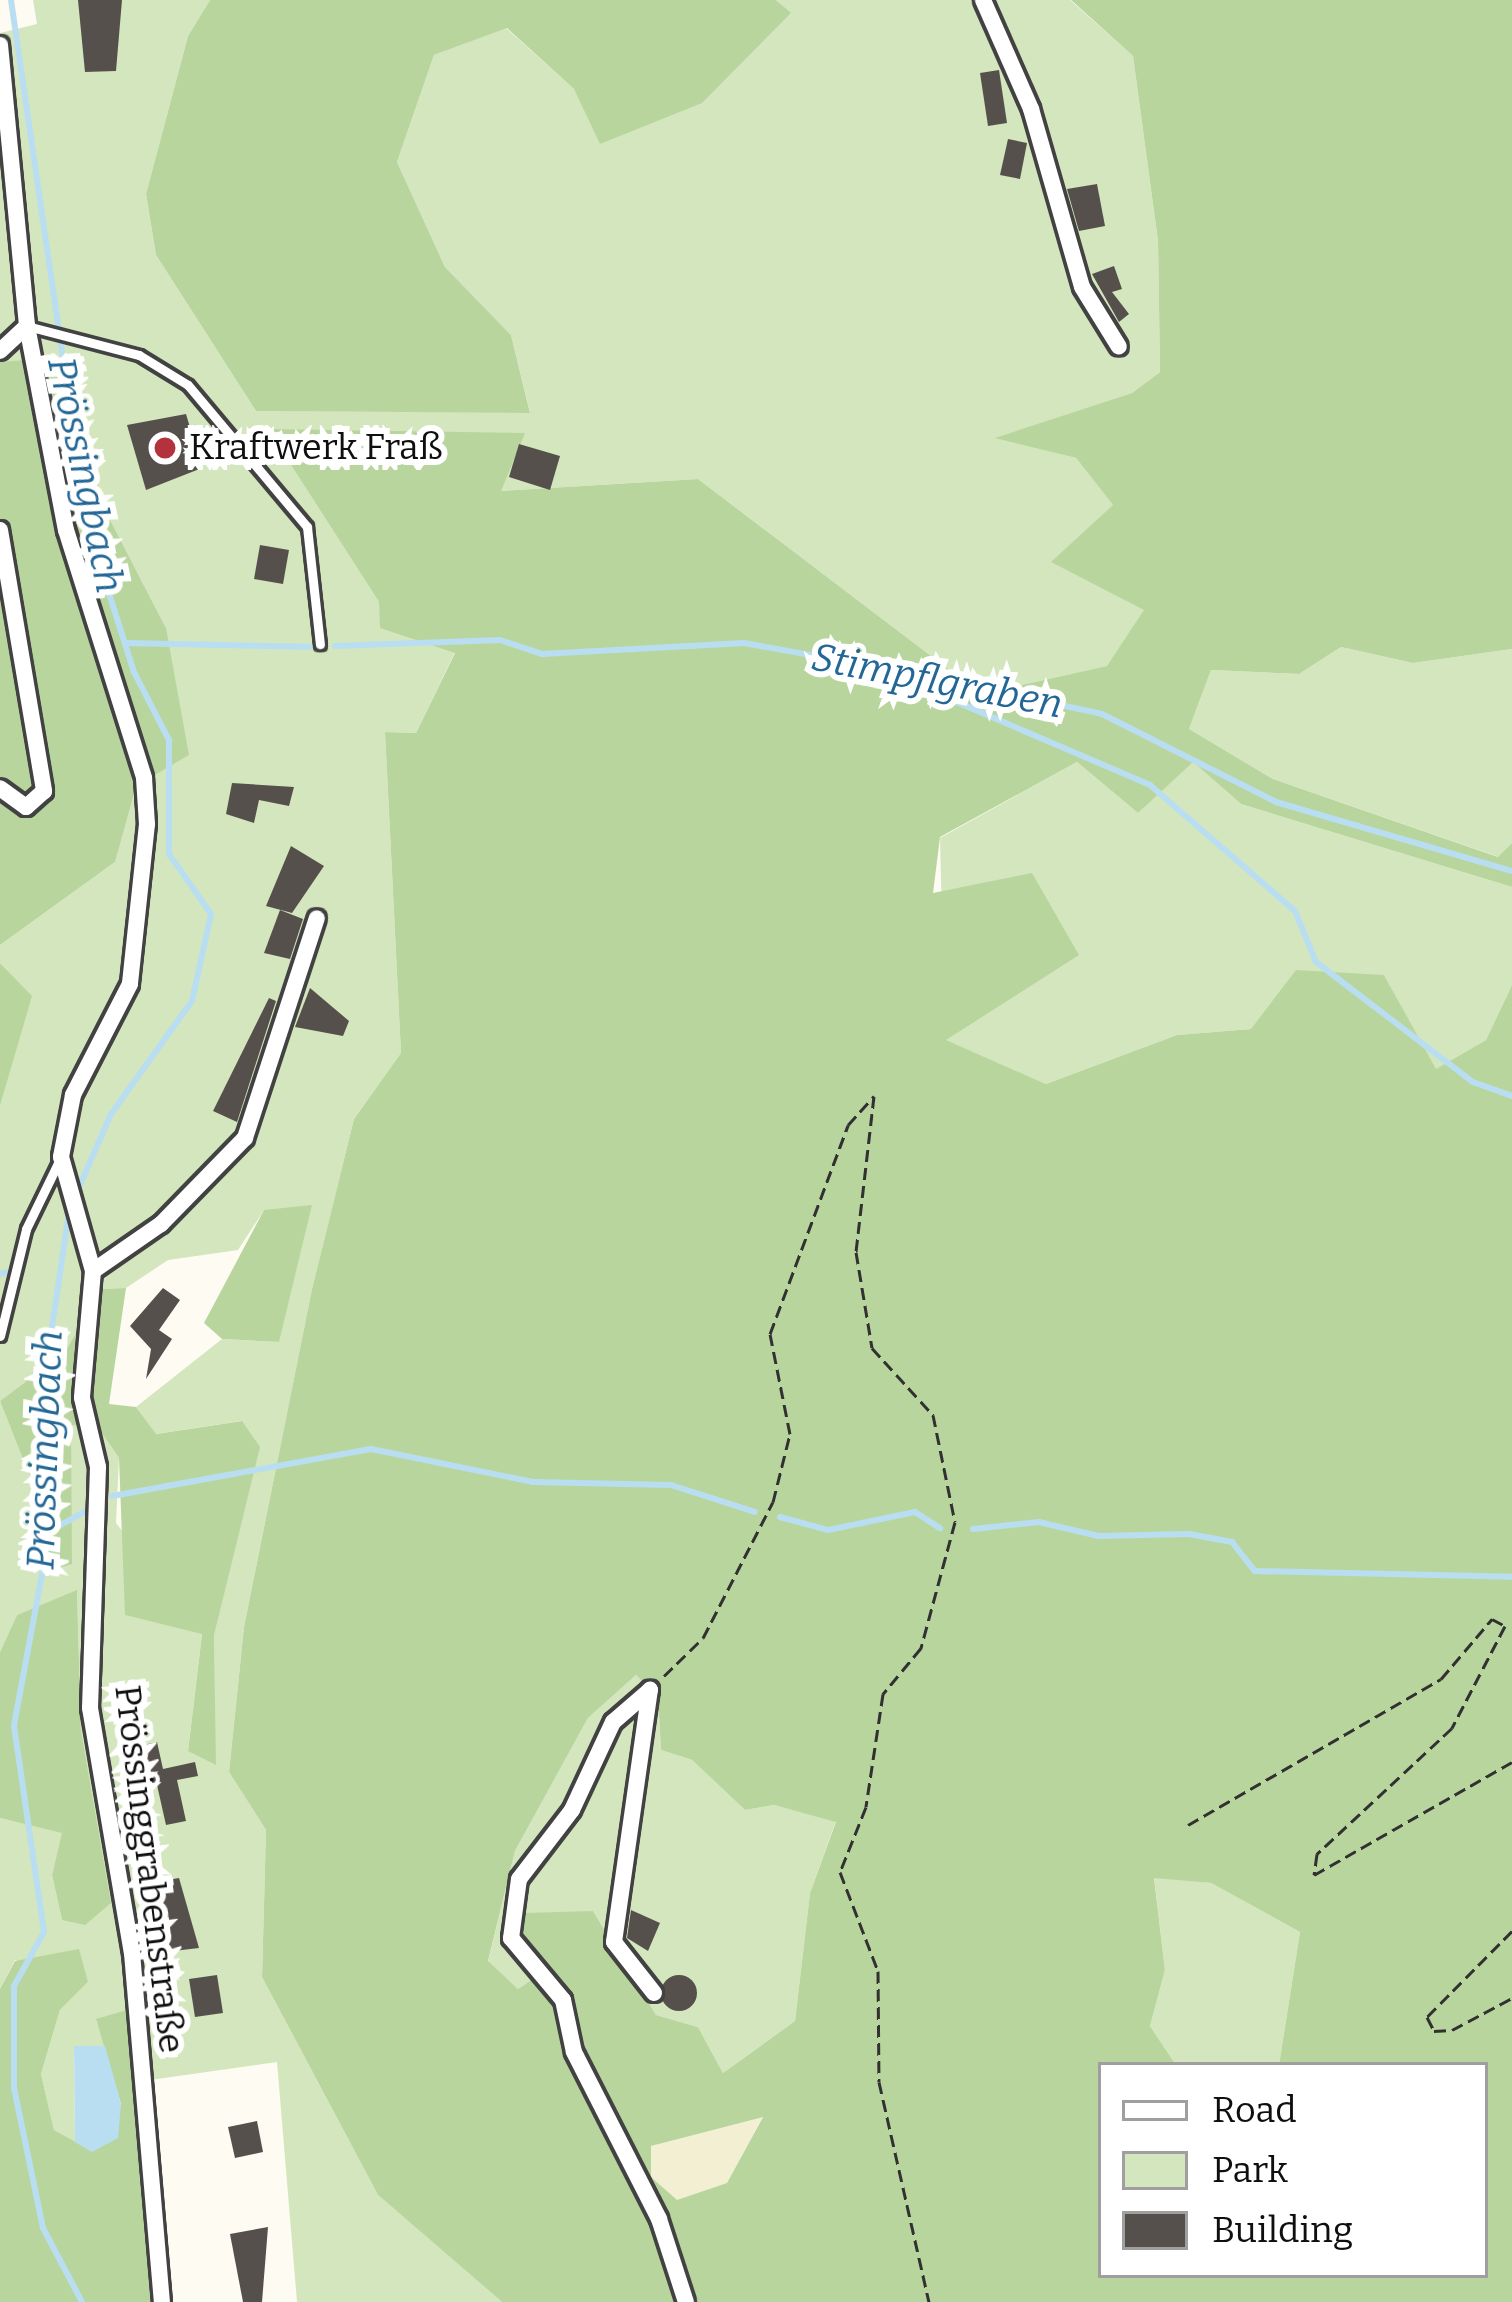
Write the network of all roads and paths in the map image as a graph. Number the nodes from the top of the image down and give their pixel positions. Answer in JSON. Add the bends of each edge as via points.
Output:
{"nodes":[{"id":1,"x":982,"y":0,"type":"edge"},
{"id":2,"x":0,"y":44,"type":"edge"},
{"id":3,"x":35,"y":329,"type":"junction"},
{"id":4,"x":1119,"y":347,"type":"dead end"},
{"id":5,"x":0,"y":351,"type":"edge"},
{"id":6,"x":0,"y":530,"type":"edge"},
{"id":7,"x":320,"y":644,"type":"dead end"},
{"id":8,"x":0,"y":788,"type":"edge"},
{"id":9,"x":317,"y":918,"type":"dead end"},
{"id":10,"x":61,"y":1157,"type":"junction"},
{"id":11,"x":93,"y":1271,"type":"junction"},
{"id":12,"x":0,"y":1336,"type":"edge"},
{"id":13,"x":650,"y":1690,"type":"junction"},
{"id":14,"x":1512,"y":1762,"type":"edge"},
{"id":15,"x":1188,"y":1825,"type":"dead end"},
{"id":16,"x":1512,"y":1931,"type":"edge"},
{"id":17,"x":654,"y":1993,"type":"dead end"},
{"id":18,"x":1512,"y":1998,"type":"edge"},
{"id":19,"x":162,"y":2302,"type":"edge"},
{"id":20,"x":686,"y":2302,"type":"edge"},
{"id":21,"x":929,"y":2302,"type":"edge"}],
"edges":[{"from":1,"to":4,"type":"street","via":[[1031,109],[1082,287]]},
{"from":2,"to":3,"type":"street"},
{"from":3,"to":5,"type":"street"},
{"from":3,"to":7,"type":"lane","via":[[139,355],[188,385],[307,527],[308,611]]},
{"from":3,"to":10,"type":"street","via":[[66,530],[144,778],[147,824],[130,984],[73,1095]]},
{"from":6,"to":8,"type":"street","via":[[44,791],[26,807]]},
{"from":9,"to":11,"type":"street","via":[[244,1138],[161,1224]]},
{"from":10,"to":11,"type":"street","name":"Prössinggrabenstraße"},
{"from":10,"to":12,"type":"lane","via":[[26,1229]]},
{"from":11,"to":19,"type":"street","name":"Prössinggrabenstraße","via":[[82,1398],[98,1466],[90,1708],[132,1953]]},
{"from":13,"to":17,"type":"street","via":[[614,1942]]},
{"from":13,"to":20,"type":"street","via":[[614,1722],[572,1810],[519,1879],[511,1938],[563,2000],[574,2052],[658,2219]]},
{"from":13,"to":21,"type":"path","via":[[703,1638],[772,1502],[790,1434],[770,1334],[848,1125],[874,1096],[856,1252],[872,1348],[933,1415],[955,1522],[921,1648],[883,1694],[866,1807],[841,1872],[878,1971],[879,2083]]},
{"from":14,"to":15,"type":"path","via":[[1314,1875],[1317,1854],[1452,1728],[1504,1626],[1492,1619],[1441,1679]]},
{"from":16,"to":18,"type":"path","via":[[1427,2017],[1434,2031],[1452,2030]]}]}
